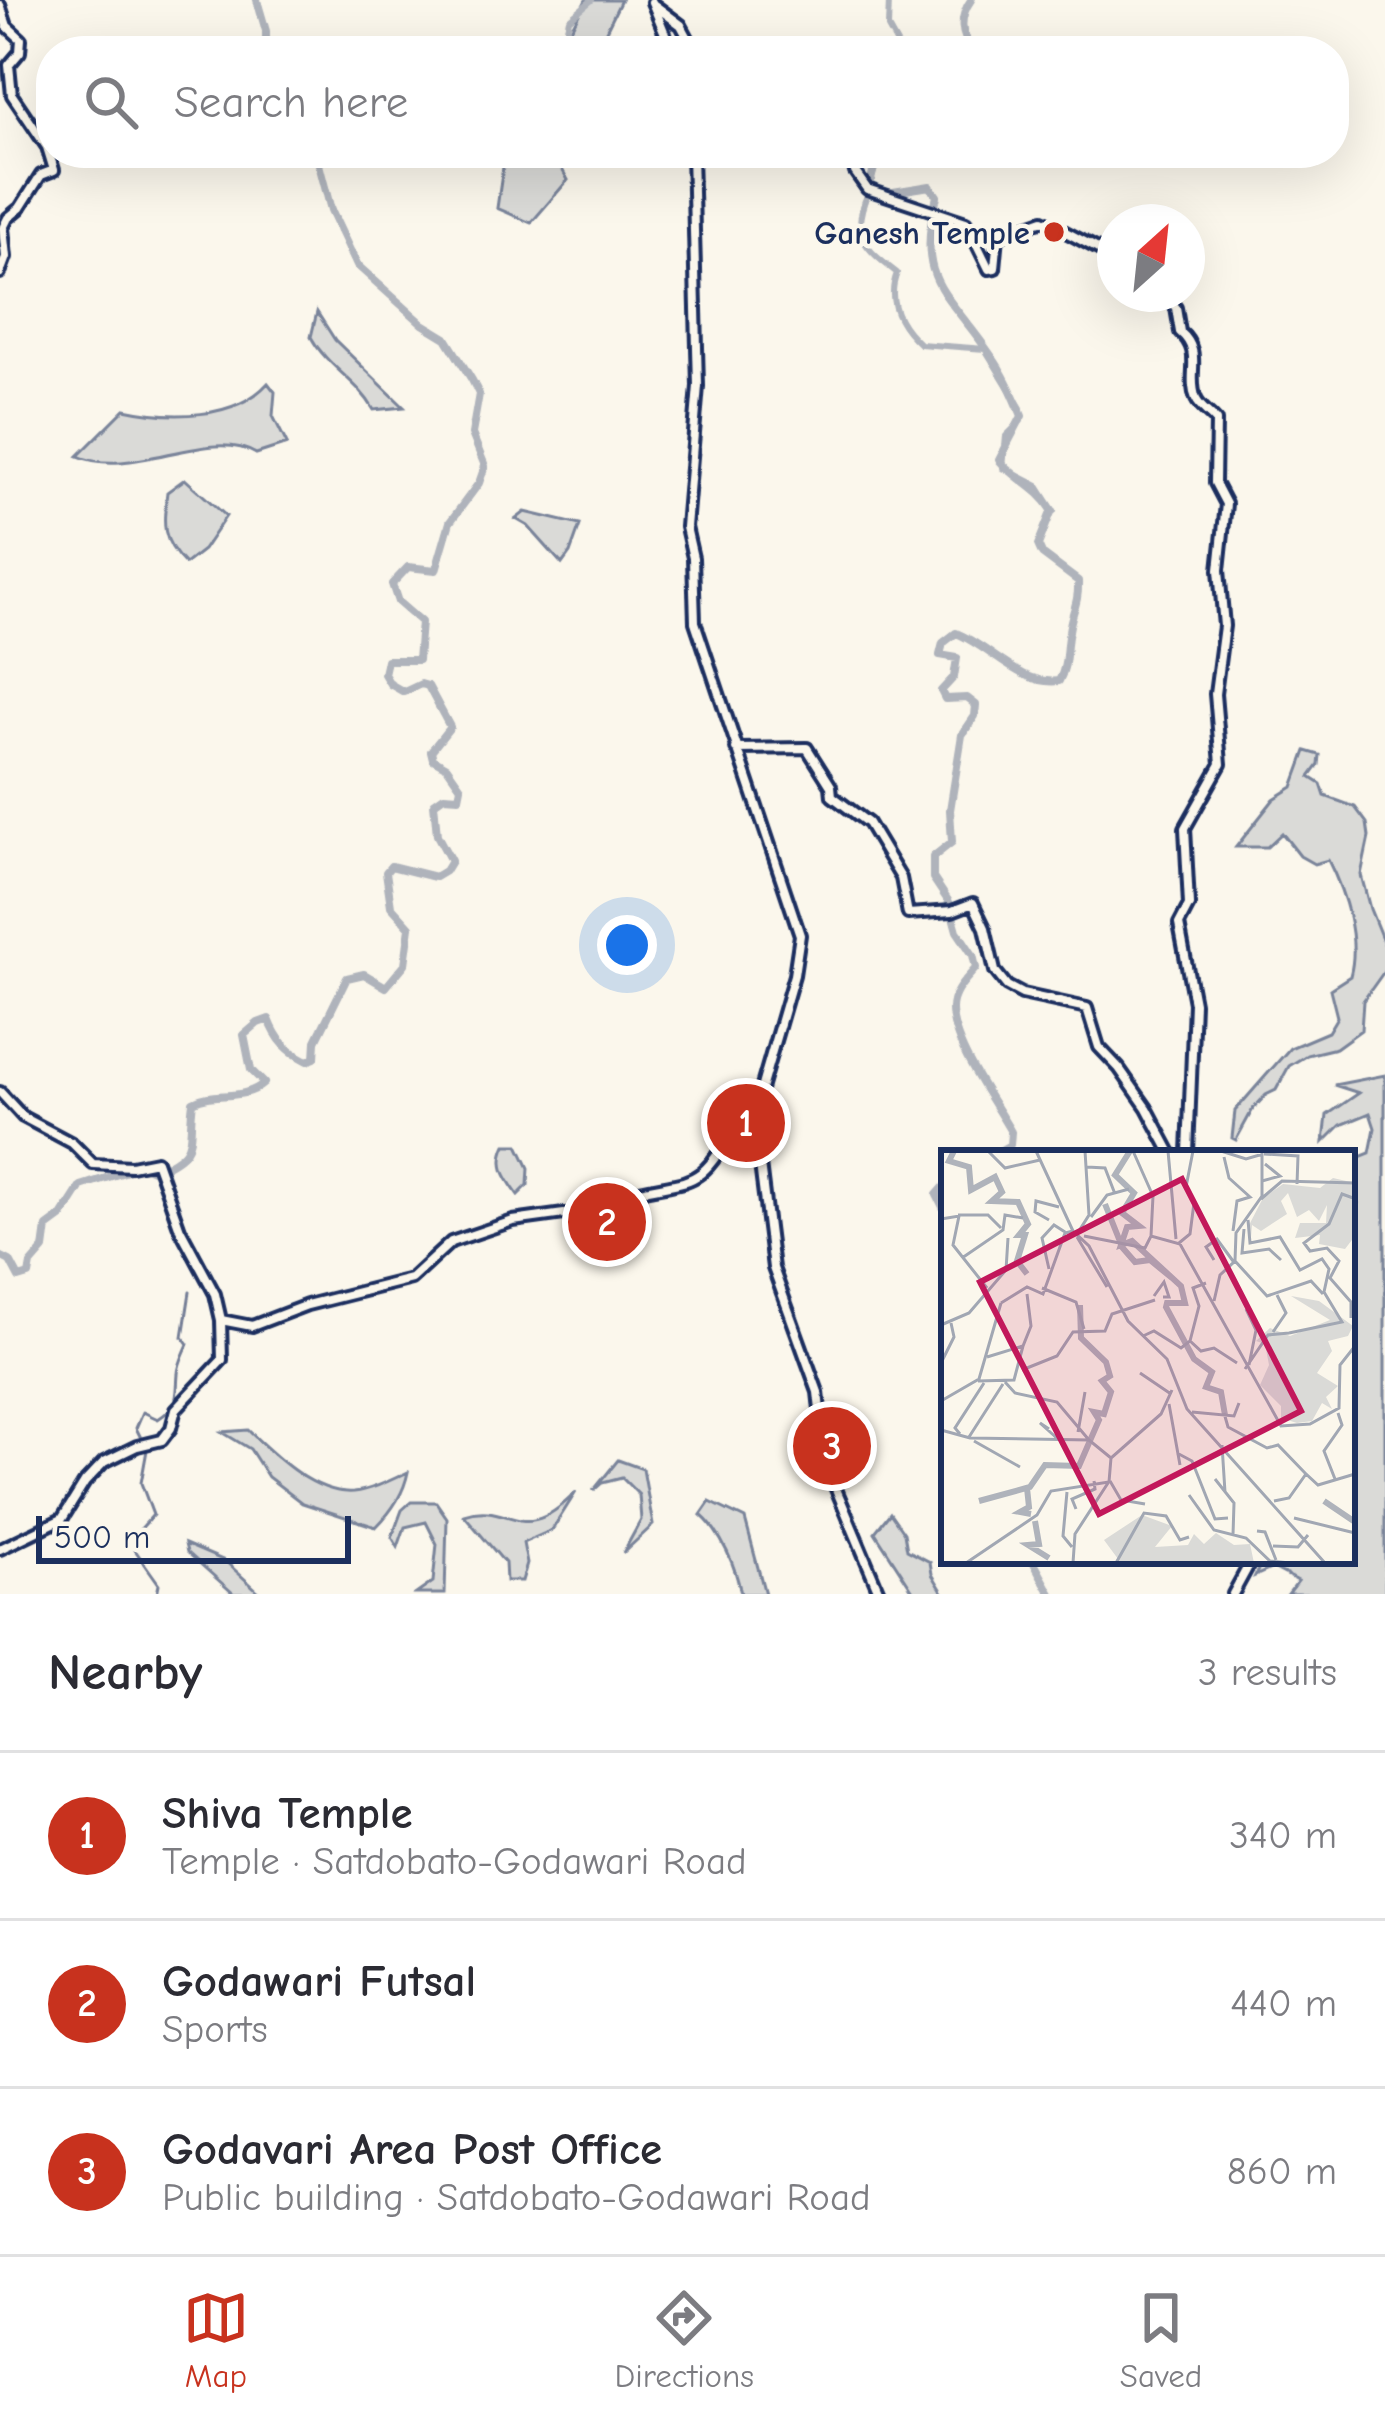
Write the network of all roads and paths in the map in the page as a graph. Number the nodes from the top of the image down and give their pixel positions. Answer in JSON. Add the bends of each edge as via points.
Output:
{"nodes":[{"id":1,"x":652,"y":2,"type":"edge"},
{"id":2,"x":0,"y":5,"type":"edge"},
{"id":3,"x":667,"y":36,"type":"edge"},
{"id":4,"x":687,"y":36,"type":"edge"},
{"id":5,"x":36,"y":132,"type":"edge"},
{"id":6,"x":53,"y":168,"type":"edge"},
{"id":7,"x":692,"y":168,"type":"edge"},
{"id":8,"x":854,"y":168,"type":"edge"},
{"id":9,"x":1097,"y":248,"type":"edge"},
{"id":10,"x":0,"y":273,"type":"edge"},
{"id":11,"x":1177,"y":312,"type":"edge"},
{"id":12,"x":736,"y":748,"type":"junction"},
{"id":13,"x":0,"y":1092,"type":"edge"},
{"id":14,"x":755,"y":1118,"type":"junction"},
{"id":15,"x":1169,"y":1150,"type":"edge"},
{"id":16,"x":1188,"y":1150,"type":"edge"},
{"id":17,"x":220,"y":1320,"type":"junction"},
{"id":18,"x":0,"y":1549,"type":"edge"},
{"id":19,"x":1249,"y":1564,"type":"edge"},
{"id":20,"x":880,"y":1594,"type":"edge"},
{"id":21,"x":1233,"y":1594,"type":"edge"}],
"edges":[{"from":1,"to":3,"type":"street"},
{"from":1,"to":4,"type":"street"},
{"from":2,"to":5,"type":"street","via":[[21,40],[9,65],[12,95]]},
{"from":6,"to":10,"type":"street","via":[[8,218]]},
{"from":7,"to":12,"type":"street","via":[[698,386],[686,527],[697,632]]},
{"from":8,"to":9,"type":"street","via":[[866,189],[963,220],[989,269],[998,236],[1043,220]]},
{"from":11,"to":16,"type":"street","via":[[1192,347],[1196,398],[1216,422],[1215,483],[1226,504],[1215,694],[1220,769],[1192,808],[1184,837],[1189,905],[1179,937],[1194,1003]]},
{"from":12,"to":14,"type":"street","via":[[800,935]]},
{"from":12,"to":15,"type":"street","via":[[807,748],[832,796],[868,824],[901,878],[908,914],[973,903],[995,971],[1007,986],[1087,1008],[1099,1046]]},
{"from":13,"to":17,"type":"street","via":[[92,1164],[156,1161]]},
{"from":14,"to":17,"type":"street","via":[[738,1119],[699,1178],[616,1197],[616,1217],[564,1214],[492,1226],[451,1242],[411,1279],[252,1326]]},
{"from":14,"to":20,"type":"street","via":[[773,1268],[821,1400],[826,1465]]},
{"from":17,"to":18,"type":"street","via":[[222,1360],[176,1408],[162,1440],[104,1462],[62,1520]]},
{"from":19,"to":21,"type":"street"}]}
